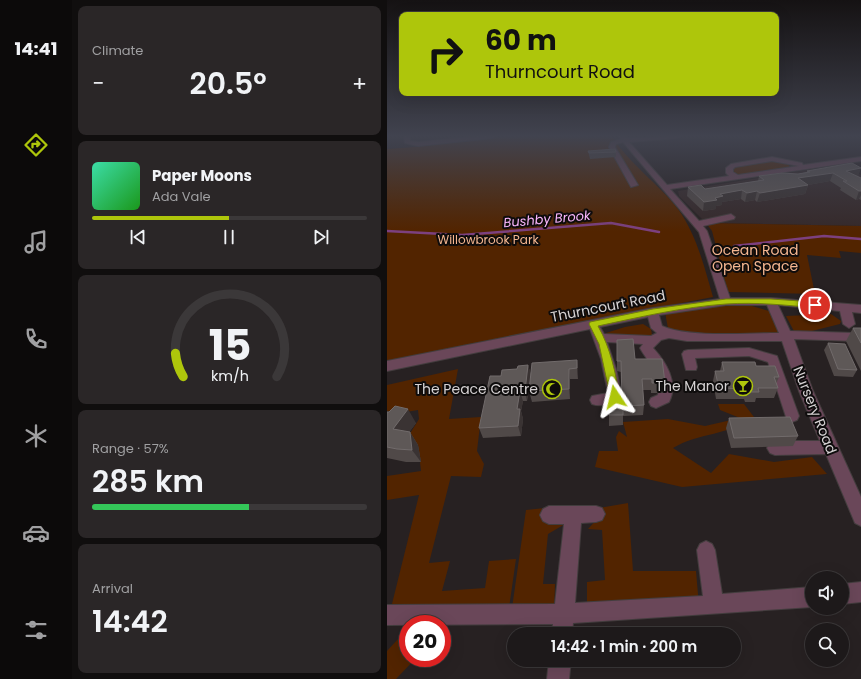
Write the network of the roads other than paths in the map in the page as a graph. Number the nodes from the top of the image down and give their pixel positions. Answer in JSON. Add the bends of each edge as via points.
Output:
{"nodes":[{"id":1,"x":624,"y":168,"type":"edge"},
{"id":2,"x":649,"y":168,"type":"edge"},
{"id":3,"x":729,"y":168,"type":"edge"},
{"id":4,"x":795,"y":168,"type":"edge"},
{"id":5,"x":735,"y":176,"type":"junction"},
{"id":6,"x":634,"y":185,"type":"dead end"},
{"id":7,"x":666,"y":187,"type":"junction"},
{"id":8,"x":731,"y":217,"type":"dead end"},
{"id":9,"x":698,"y":224,"type":"junction"},
{"id":10,"x":771,"y":301,"type":"junction"},
{"id":11,"x":726,"y":302,"type":"junction"},
{"id":12,"x":845,"y":307,"type":"junction"},
{"id":13,"x":861,"y":309,"type":"edge"},
{"id":14,"x":653,"y":312,"type":"junction"},
{"id":15,"x":593,"y":324,"type":"junction"},
{"id":16,"x":849,"y":324,"type":"dead end"},
{"id":17,"x":669,"y":334,"type":"junction"},
{"id":18,"x":786,"y":336,"type":"junction"},
{"id":19,"x":855,"y":337,"type":"edge"},
{"id":20,"x":600,"y":338,"type":"junction"},
{"id":21,"x":652,"y":340,"type":"junction"},
{"id":22,"x":387,"y":366,"type":"edge"},
{"id":23,"x":691,"y":368,"type":"dead end"},
{"id":24,"x":597,"y":400,"type":"dead end"},
{"id":25,"x":656,"y":402,"type":"dead end"},
{"id":26,"x":793,"y":416,"type":"dead end"},
{"id":27,"x":830,"y":447,"type":"junction"},
{"id":28,"x":775,"y":448,"type":"dead end"},
{"id":29,"x":596,"y":514,"type":"dead end"},
{"id":30,"x":549,"y":515,"type":"dead end"},
{"id":31,"x":573,"y":516,"type":"junction"},
{"id":32,"x":861,"y":518,"type":"edge"},
{"id":33,"x":706,"y":550,"type":"dead end"},
{"id":34,"x":861,"y":592,"type":"edge"},
{"id":35,"x":849,"y":593,"type":"edge"},
{"id":36,"x":805,"y":597,"type":"edge"},
{"id":37,"x":714,"y":605,"type":"junction"},
{"id":38,"x":564,"y":614,"type":"junction"},
{"id":39,"x":387,"y":615,"type":"edge"},
{"id":40,"x":563,"y":627,"type":"edge"},
{"id":41,"x":559,"y":667,"type":"edge"},
{"id":42,"x":558,"y":679,"type":"edge"}],
"edges":[{"from":1,"to":6,"type":"street"},
{"from":2,"to":7,"type":"street"},
{"from":3,"to":5,"type":"street"},
{"from":4,"to":5,"type":"street"},
{"from":5,"to":7,"type":"street"},
{"from":7,"to":9,"type":"street"},
{"from":8,"to":9,"type":"street"},
{"from":9,"to":11,"type":"street","via":[[708,245]]},
{"from":10,"to":11,"type":"street","name":"Thurncourt Road"},
{"from":10,"to":12,"type":"street","name":"Thurncourt Road"},
{"from":10,"to":18,"type":"street","name":"Nursery Road"},
{"from":11,"to":14,"type":"street","name":"Thurncourt Road"},
{"from":12,"to":13,"type":"street","name":"Thurncourt Road"},
{"from":12,"to":16,"type":"street"},
{"from":14,"to":15,"type":"street","name":"Thurncourt Road"},
{"from":14,"to":17,"type":"street","via":[[657,328]]},
{"from":15,"to":20,"type":"street"},
{"from":15,"to":22,"type":"street","name":"Thurncourt Road"},
{"from":17,"to":18,"type":"street","via":[[687,337]]},
{"from":17,"to":21,"type":"street"},
{"from":18,"to":19,"type":"street"},
{"from":18,"to":27,"type":"street","name":"Nursery Road"},
{"from":20,"to":21,"type":"street"},
{"from":20,"to":24,"type":"street","via":[[608,359],[615,397]]},
{"from":21,"to":25,"type":"street","via":[[646,348],[663,370],[666,388],[664,398]]},
{"from":23,"to":26,"type":"street","via":[[688,354],[749,352],[773,359]]},
{"from":27,"to":28,"type":"street"},
{"from":27,"to":32,"type":"street","name":"Nursery Road"},
{"from":29,"to":31,"type":"street"},
{"from":30,"to":31,"type":"street"},
{"from":31,"to":38,"type":"street"},
{"from":33,"to":37,"type":"street"},
{"from":34,"to":35,"type":"street"},
{"from":36,"to":37,"type":"street"},
{"from":37,"to":38,"type":"street"},
{"from":38,"to":39,"type":"street"},
{"from":38,"to":40,"type":"street"},
{"from":41,"to":42,"type":"street"}]}
